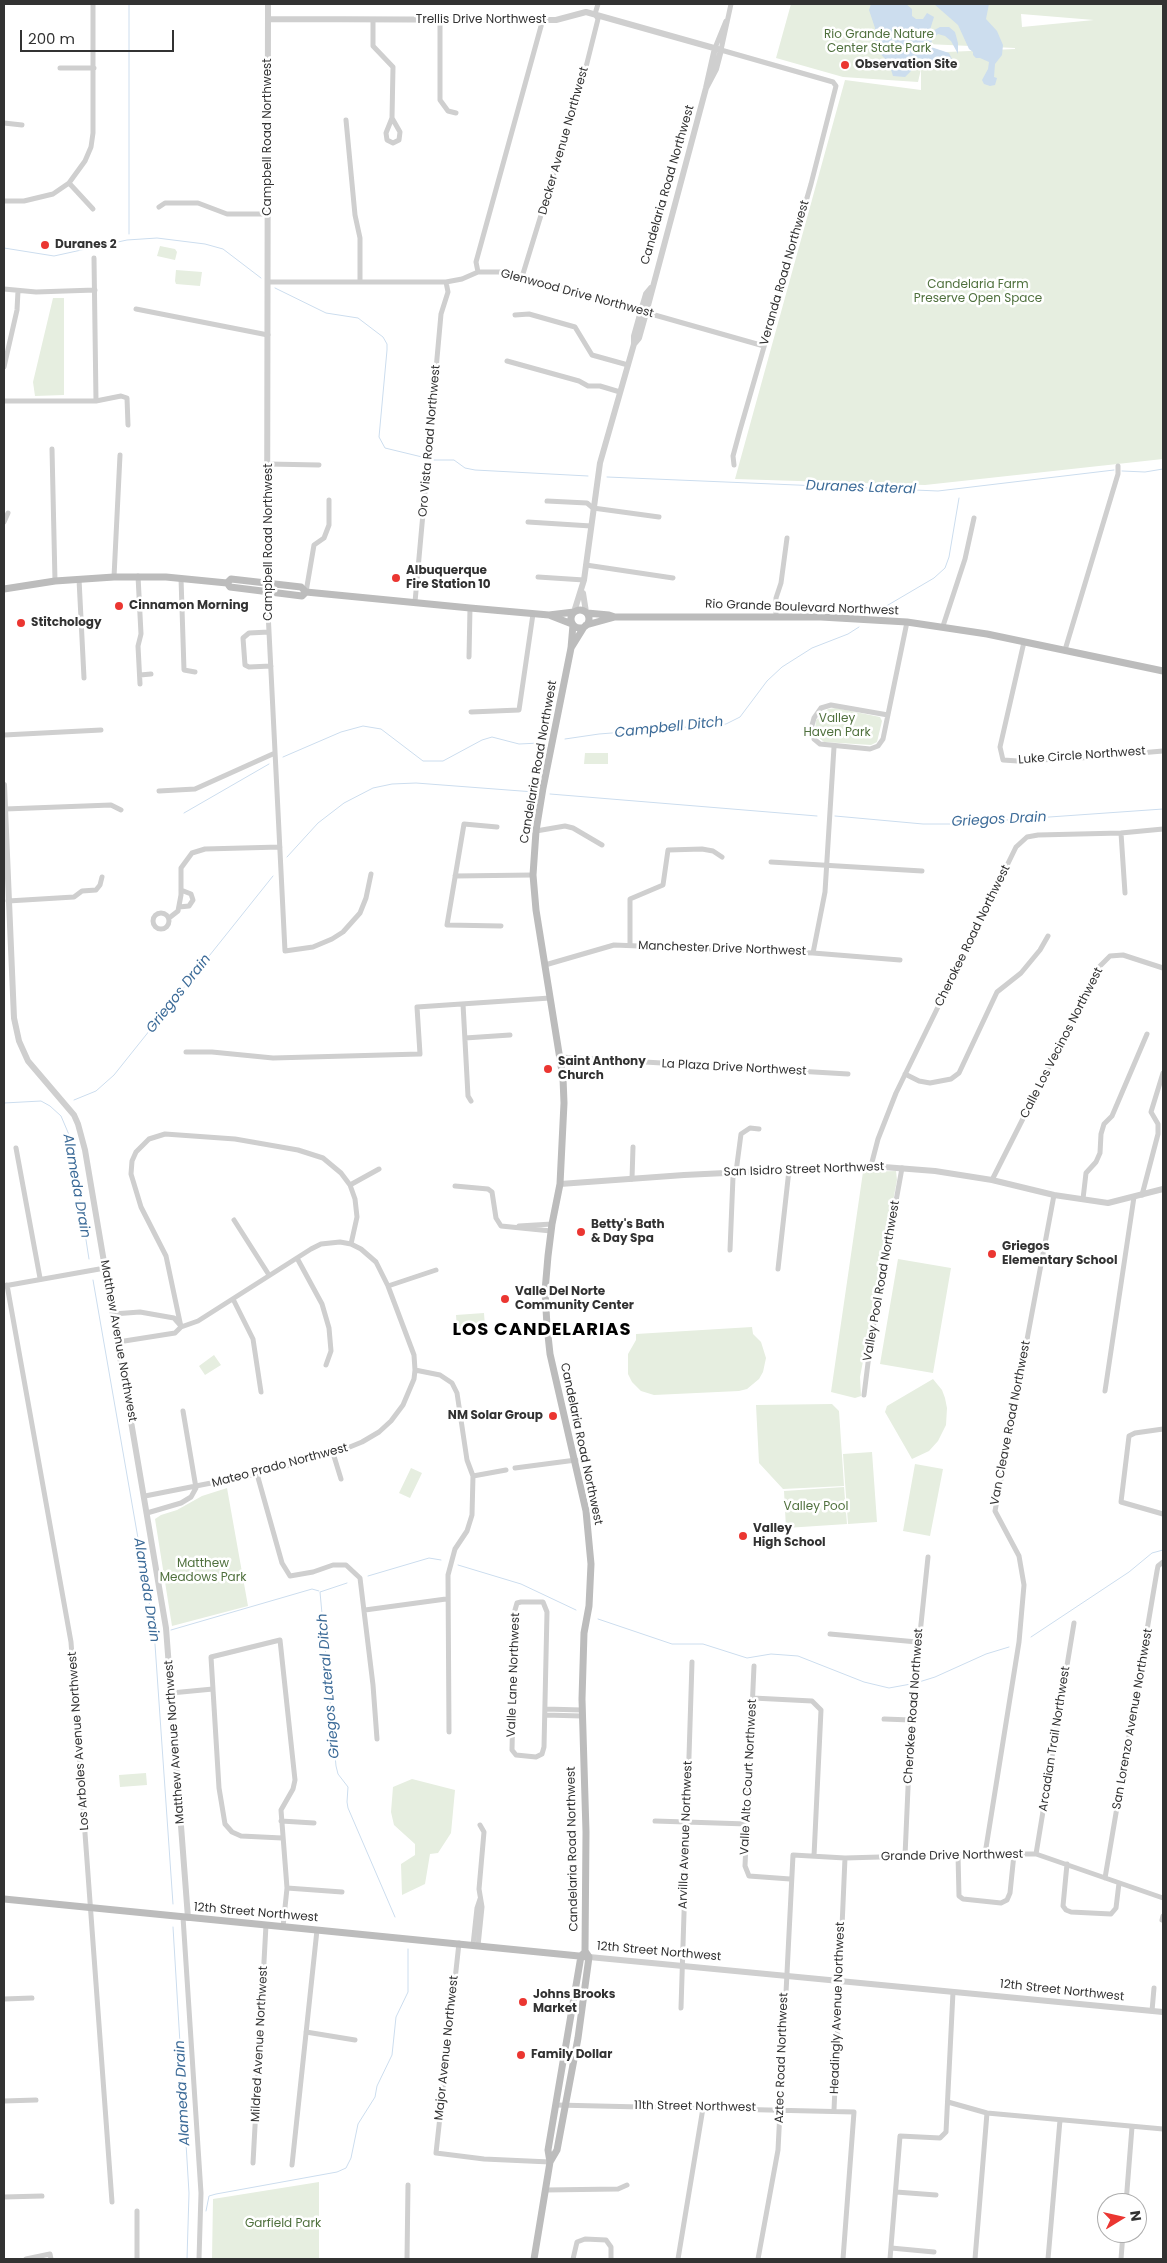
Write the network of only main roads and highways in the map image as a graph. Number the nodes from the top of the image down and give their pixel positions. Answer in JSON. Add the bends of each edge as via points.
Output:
{"nodes":[{"id":1,"x":227,"y":583,"type":"junction"},
{"id":2,"x":4,"y":589,"type":"edge"},
{"id":3,"x":306,"y":592,"type":"junction"},
{"id":4,"x":574,"y":612,"type":"junction"},
{"id":5,"x":586,"y":613,"type":"junction"},
{"id":6,"x":549,"y":615,"type":"junction"},
{"id":7,"x":615,"y":617,"type":"junction"},
{"id":8,"x":573,"y":624,"type":"junction"},
{"id":9,"x":585,"y":626,"type":"junction"},
{"id":10,"x":571,"y":648,"type":"junction"},
{"id":11,"x":1163,"y":671,"type":"edge"},
{"id":12,"x":4,"y":1899,"type":"edge"},
{"id":13,"x":585,"y":1955,"type":"junction"},
{"id":14,"x":550,"y":2162,"type":"junction"},
{"id":15,"x":534,"y":2259,"type":"edge"}],
"edges":[{"from":1,"to":2,"type":"main road","via":[[138,576],[55,581]]},
{"from":1,"to":3,"type":"main road","via":[[231,579],[301,587]]},
{"from":1,"to":3,"type":"main road","via":[[230,587],[302,596]]},
{"from":3,"to":6,"type":"main road"},
{"from":4,"to":5,"type":"main road","via":[[581,610]]},
{"from":4,"to":6,"type":"main road"},
{"from":4,"to":8,"type":"main road","via":[[570,619]]},
{"from":5,"to":7,"type":"main road"},
{"from":5,"to":9,"type":"main road","via":[[588,621]]},
{"from":6,"to":8,"type":"main road"},
{"from":7,"to":9,"type":"main road"},
{"from":7,"to":11,"type":"main road","name":"Rio Grande Boulevard Northwest","via":[[776,616],[906,622],[943,626]]},
{"from":8,"to":9,"type":"main road","via":[[579,628]]},
{"from":8,"to":10,"type":"main road"},
{"from":9,"to":10,"type":"main road"},
{"from":10,"to":13,"type":"main road","name":"Candelaria Road Northwest","via":[[536,831],[533,875],[564,1103],[563,1155],[545,1291],[546,1326],[586,1511],[591,1564],[584,1633],[582,1713],[586,1832]]},
{"from":12,"to":13,"type":"main road","name":"12th Street Northwest"},
{"from":13,"to":14,"type":"main road","name":"Candelaria Road Northwest","via":[[548,2150]]},
{"from":13,"to":14,"type":"main road","name":"Candelaria Road Northwest","via":[[578,2038],[557,2150]]},
{"from":14,"to":15,"type":"main road","name":"Candelaria Road Northwest"}]}
